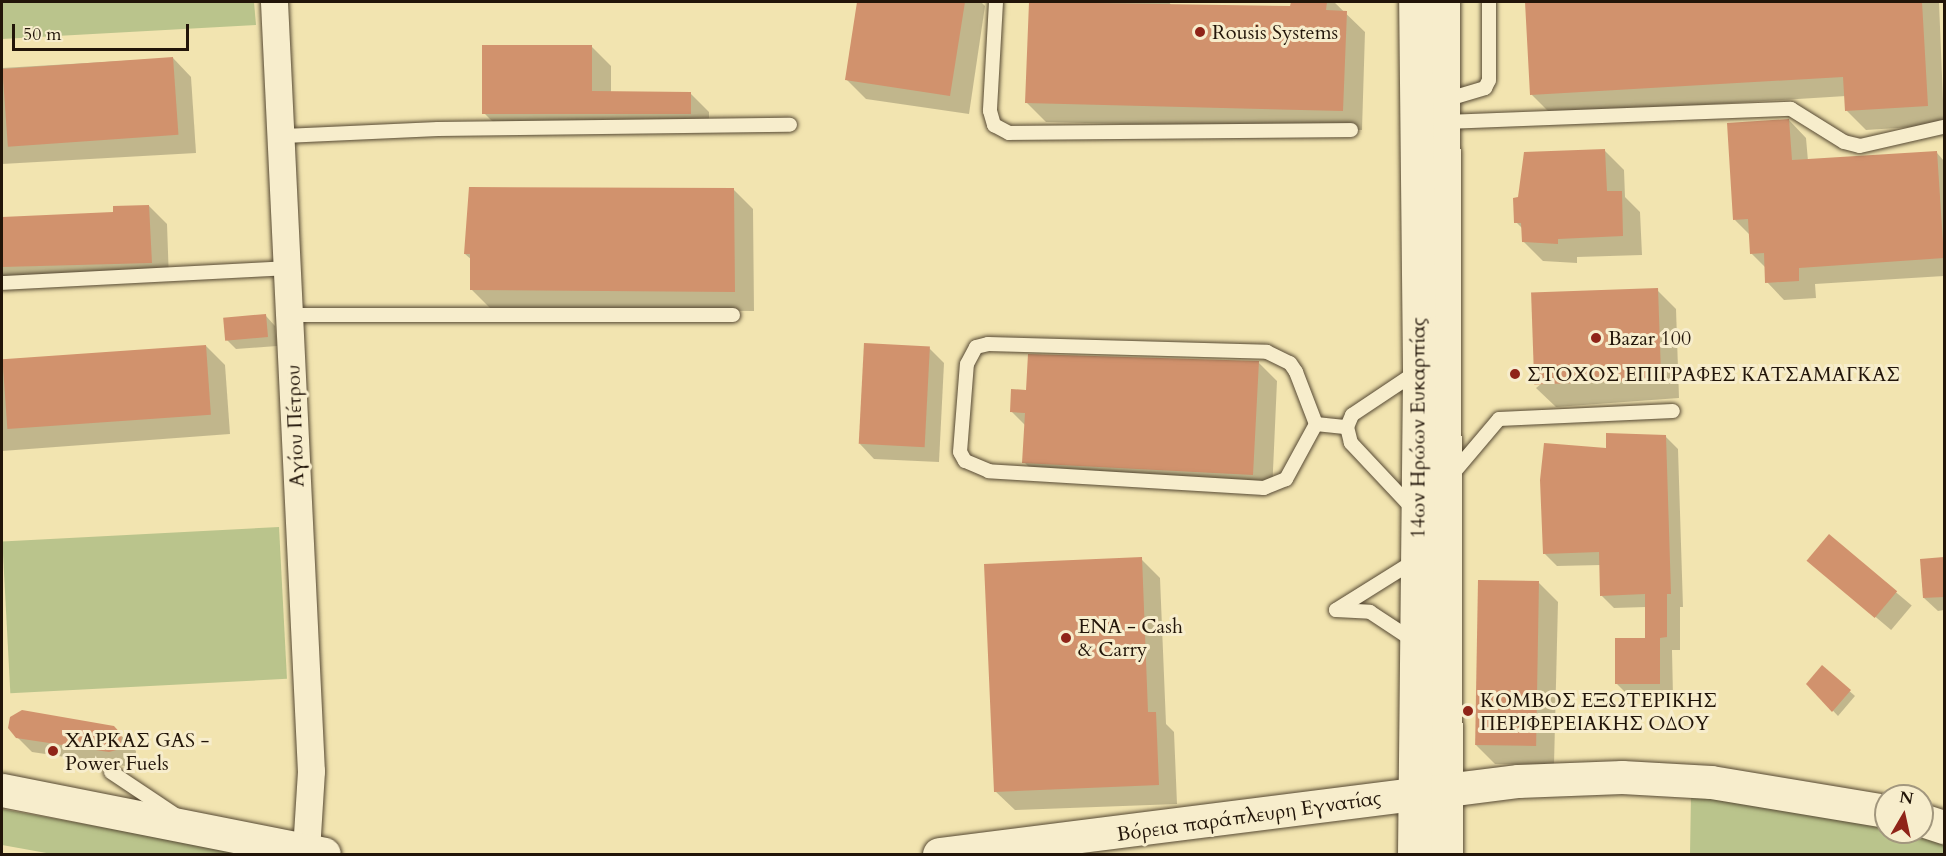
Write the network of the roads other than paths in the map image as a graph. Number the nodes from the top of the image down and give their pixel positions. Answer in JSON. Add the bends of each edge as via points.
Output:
{"nodes":[{"id":1,"x":274,"y":2,"type":"edge"},
{"id":2,"x":996,"y":2,"type":"edge"},
{"id":3,"x":1415,"y":2,"type":"edge"},
{"id":4,"x":1443,"y":2,"type":"edge"},
{"id":5,"x":1489,"y":2,"type":"edge"},
{"id":6,"x":1445,"y":111,"type":"junction"},
{"id":7,"x":790,"y":125,"type":"dead end"},
{"id":8,"x":1943,"y":127,"type":"edge"},
{"id":9,"x":1352,"y":130,"type":"dead end"},
{"id":10,"x":284,"y":136,"type":"junction"},
{"id":11,"x":288,"y":268,"type":"junction"},
{"id":12,"x":2,"y":283,"type":"edge"},
{"id":13,"x":291,"y":315,"type":"junction"},
{"id":14,"x":733,"y":315,"type":"dead end"},
{"id":15,"x":1419,"y":369,"type":"junction"},
{"id":16,"x":1673,"y":411,"type":"dead end"},
{"id":17,"x":1316,"y":424,"type":"junction"},
{"id":18,"x":1347,"y":427,"type":"junction"},
{"id":19,"x":1447,"y":482,"type":"junction"},
{"id":20,"x":1418,"y":513,"type":"junction"},
{"id":21,"x":1418,"y":559,"type":"junction"},
{"id":22,"x":1417,"y":644,"type":"junction"},
{"id":23,"x":111,"y":772,"type":"dead end"},
{"id":24,"x":2,"y":790,"type":"edge"},
{"id":25,"x":1430,"y":790,"type":"junction"},
{"id":26,"x":1874,"y":809,"type":"edge"},
{"id":27,"x":196,"y":829,"type":"junction"},
{"id":28,"x":315,"y":853,"type":"edge"},
{"id":29,"x":939,"y":855,"type":"edge"},
{"id":30,"x":1414,"y":855,"type":"edge"},
{"id":31,"x":1446,"y":855,"type":"edge"}],
"edges":[{"from":1,"to":10,"type":"street","name":"Αγίου Πέτρου"},
{"from":2,"to":9,"type":"lane","via":[[990,111],[994,125],[1010,133]]},
{"from":3,"to":15,"type":"main road","name":"14ων Ηρώων Ευκαρπίας"},
{"from":4,"to":6,"type":"main road","name":"14ων Ηρώων Ευκαρπίας"},
{"from":5,"to":6,"type":"lane","via":[[1489,80],[1485,88]]},
{"from":6,"to":8,"type":"lane","via":[[1791,109],[1844,142],[1860,146]]},
{"from":6,"to":19,"type":"main road","name":"14ων Ηρώων Ευκαρπίας"},
{"from":7,"to":10,"type":"lane","via":[[438,129]]},
{"from":10,"to":11,"type":"street","name":"Αγίου Πέτρου"},
{"from":11,"to":12,"type":"lane"},
{"from":11,"to":13,"type":"street","name":"Αγίου Πέτρου"},
{"from":13,"to":14,"type":"lane"},
{"from":13,"to":28,"type":"street","name":"Αγίου Πέτρου"},
{"from":15,"to":18,"type":"lane","via":[[1352,415]]},
{"from":15,"to":20,"type":"main road","name":"14ων Ηρώων Ευκαρπίας"},
{"from":16,"to":19,"type":"lane","via":[[1499,419]]},
{"from":17,"to":17,"type":"lane","via":[[1290,363],[1266,352],[988,344],[976,347],[967,364],[960,452],[975,468],[989,471],[1264,488],[1286,479]]},
{"from":17,"to":18,"type":"lane"},
{"from":18,"to":20,"type":"lane","via":[[1350,443]]},
{"from":19,"to":25,"type":"main road","name":"14ων Ηρώων Ευκαρπίας"},
{"from":20,"to":21,"type":"main road","name":"14ων Ηρώων Ευκαρπίας"},
{"from":21,"to":22,"type":"main road","name":"14ων Ηρώων Ευκαρπίας"},
{"from":21,"to":22,"type":"lane","via":[[1336,610],[1370,612]]},
{"from":22,"to":25,"type":"main road","name":"14ων Ηρώων Ευκαρπίας"},
{"from":23,"to":27,"type":"lane"},
{"from":24,"to":27,"type":"main road"},
{"from":25,"to":26,"type":"main road","name":"Βόρεια παράπλευρη Εγνατίας","via":[[1518,781],[1664,778],[1771,790]]},
{"from":25,"to":29,"type":"main road","name":"Βόρεια παράπλευρη Εγνατίας"},
{"from":25,"to":30,"type":"main road","name":"14ων Ηρώων Ευκαρπίας"},
{"from":25,"to":31,"type":"main road","name":"14ων Ηρώων Ευκαρπίας"},
{"from":27,"to":28,"type":"main road"}]}
